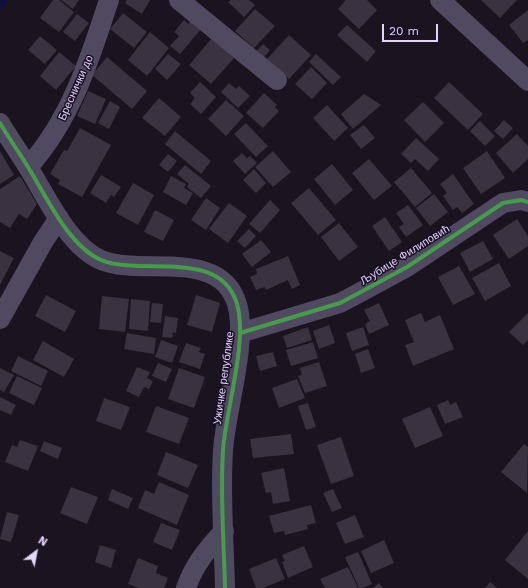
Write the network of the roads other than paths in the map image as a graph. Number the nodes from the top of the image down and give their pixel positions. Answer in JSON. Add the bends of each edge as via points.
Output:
{"nodes":[{"id":1,"x":109,"y":0,"type":"edge"},
{"id":2,"x":179,"y":0,"type":"edge"},
{"id":3,"x":440,"y":0,"type":"edge"},
{"id":4,"x":277,"y":80,"type":"dead end"},
{"id":5,"x":528,"y":81,"type":"edge"},
{"id":6,"x":0,"y":123,"type":"edge"},
{"id":7,"x":28,"y":167,"type":"junction"},
{"id":8,"x":528,"y":202,"type":"edge"},
{"id":9,"x":59,"y":218,"type":"junction"},
{"id":10,"x":0,"y":319,"type":"edge"},
{"id":11,"x":240,"y":333,"type":"junction"},
{"id":12,"x":224,"y":531,"type":"junction"},
{"id":13,"x":186,"y":588,"type":"edge"},
{"id":14,"x":225,"y":588,"type":"edge"}],
"edges":[{"from":1,"to":7,"type":"street","name":"Бреснички до","via":[[92,53],[65,114],[42,151]]},
{"from":2,"to":4,"type":"street"},
{"from":3,"to":5,"type":"street"},
{"from":6,"to":7,"type":"street","name":"Ужичке републике"},
{"from":7,"to":9,"type":"street","name":"Ужичке републике"},
{"from":8,"to":11,"type":"street","name":"Љубице Филиповић","via":[[520,200],[503,203],[407,266],[340,302]]},
{"from":9,"to":10,"type":"street"},
{"from":9,"to":11,"type":"street","name":"Ужичке републике","via":[[75,240],[100,260],[126,266],[197,269],[217,277],[228,286],[237,304]]},
{"from":11,"to":12,"type":"street","name":"Ужичке републике","via":[[223,450]]},
{"from":12,"to":13,"type":"street","via":[[202,554]]},
{"from":12,"to":14,"type":"street","name":"Ужичке републике"}]}
